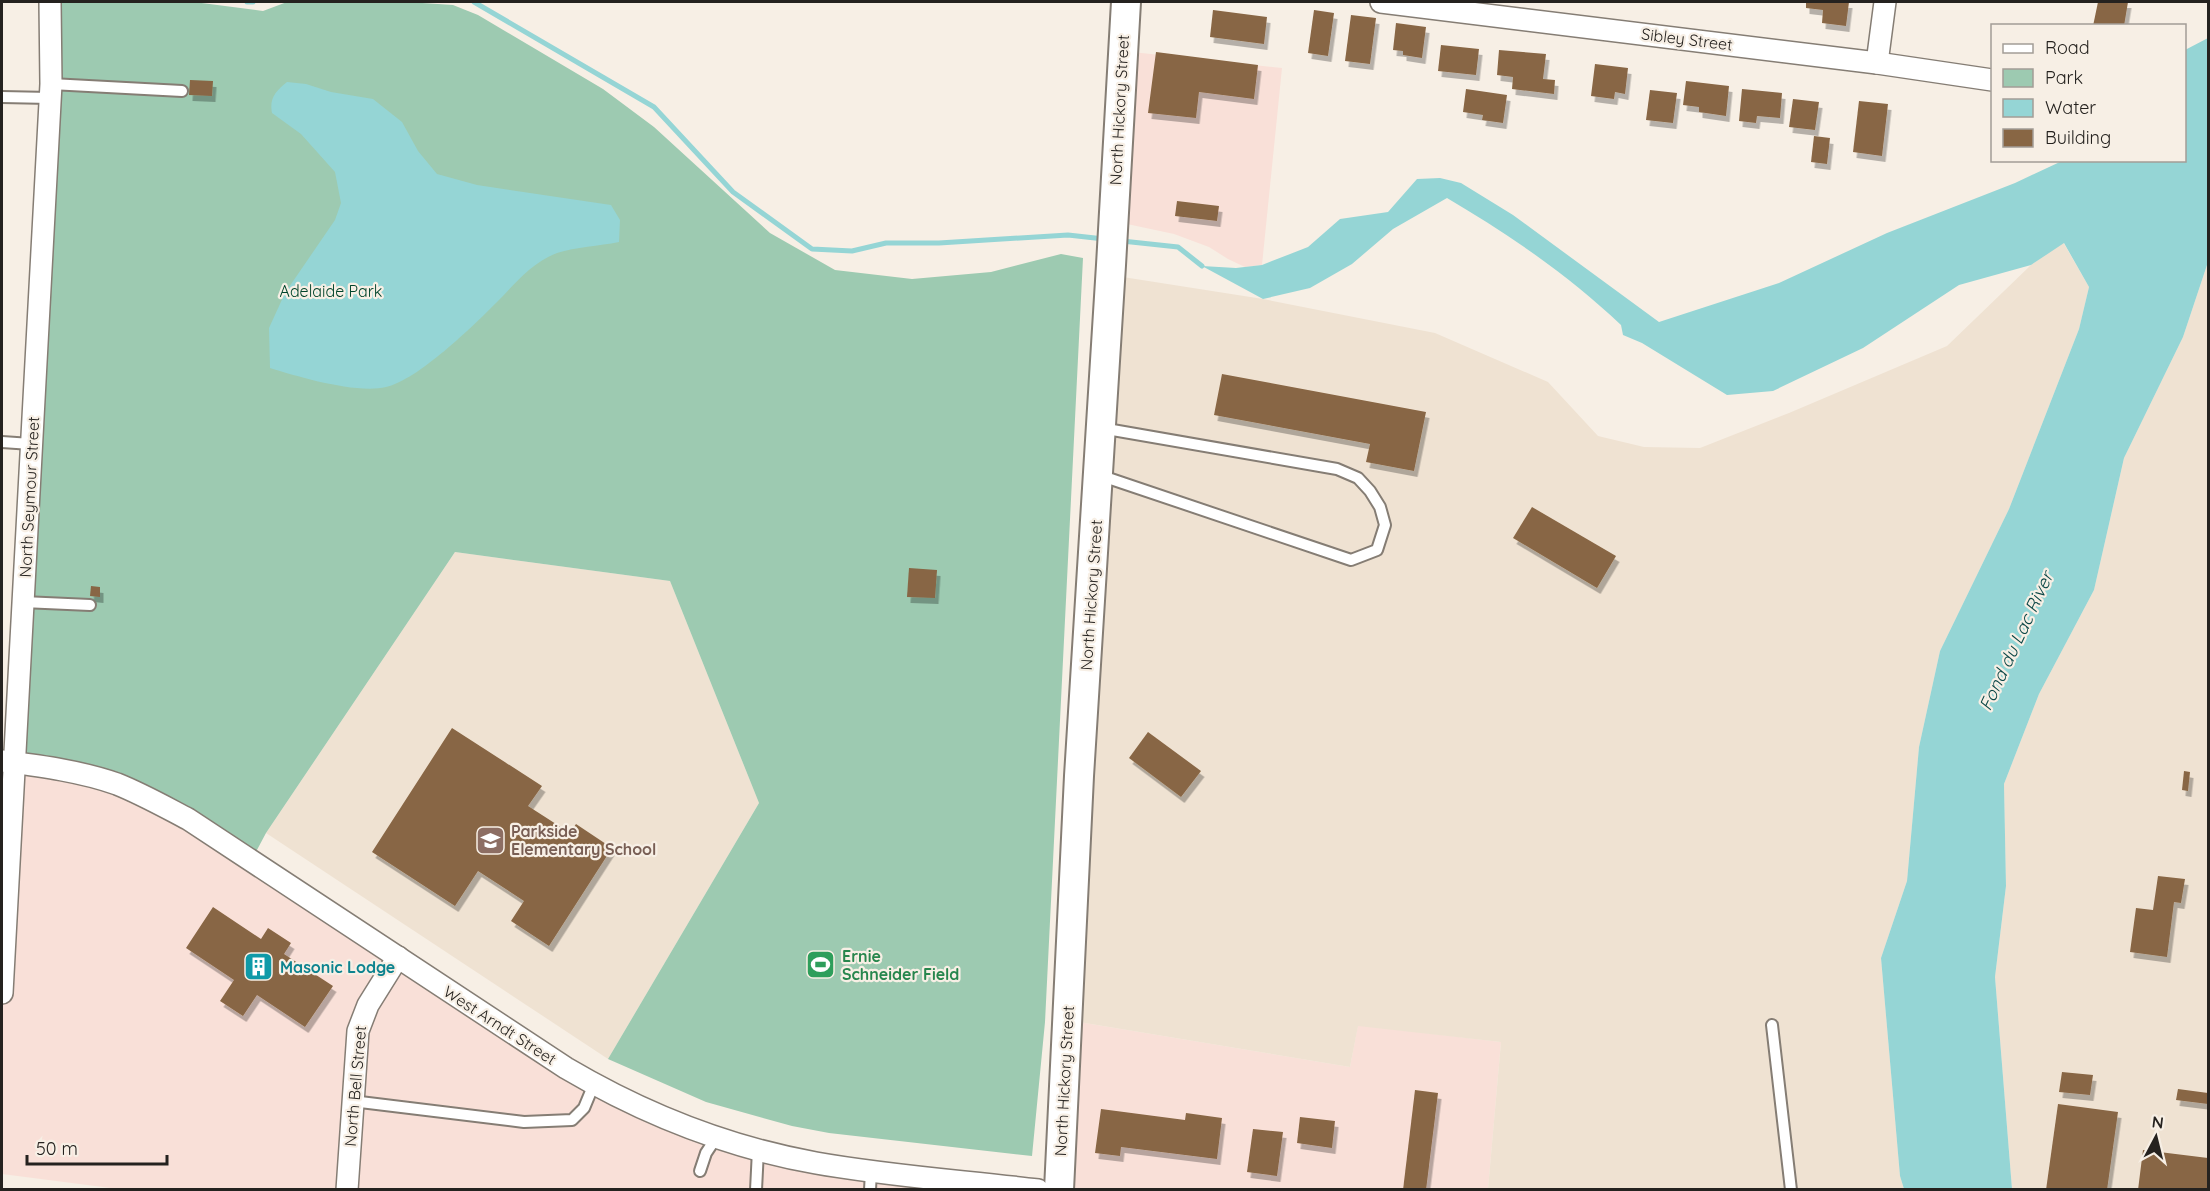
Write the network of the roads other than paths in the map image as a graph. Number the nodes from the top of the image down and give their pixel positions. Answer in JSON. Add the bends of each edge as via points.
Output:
{"nodes":[{"id":1,"x":50,"y":2,"type":"edge"},
{"id":2,"x":1126,"y":2,"type":"edge"},
{"id":3,"x":1381,"y":2,"type":"edge"},
{"id":4,"x":1885,"y":2,"type":"edge"},
{"id":5,"x":1431,"y":5,"type":"edge"},
{"id":6,"x":1877,"y":63,"type":"junction"},
{"id":7,"x":1991,"y":80,"type":"edge"},
{"id":8,"x":50,"y":91,"type":"junction"},
{"id":9,"x":182,"y":91,"type":"dead end"},
{"id":10,"x":2,"y":97,"type":"edge"},
{"id":11,"x":1101,"y":428,"type":"junction"},
{"id":12,"x":2,"y":442,"type":"edge"},
{"id":13,"x":31,"y":444,"type":"junction"},
{"id":14,"x":1098,"y":475,"type":"junction"},
{"id":15,"x":23,"y":602,"type":"junction"},
{"id":16,"x":90,"y":604,"type":"dead end"},
{"id":17,"x":8,"y":762,"type":"edge"},
{"id":18,"x":5,"y":891,"type":"edge"},
{"id":19,"x":398,"y":957,"type":"junction"},
{"id":20,"x":2,"y":993,"type":"edge"},
{"id":21,"x":1772,"y":1025,"type":"dead end"},
{"id":22,"x":594,"y":1084,"type":"junction"},
{"id":23,"x":352,"y":1101,"type":"junction"},
{"id":24,"x":716,"y":1138,"type":"junction"},
{"id":25,"x":758,"y":1150,"type":"junction"},
{"id":26,"x":700,"y":1171,"type":"dead end"},
{"id":27,"x":871,"y":1180,"type":"edge"},
{"id":28,"x":347,"y":1190,"type":"edge"},
{"id":29,"x":756,"y":1190,"type":"edge"},
{"id":30,"x":1038,"y":1190,"type":"edge"},
{"id":31,"x":1059,"y":1190,"type":"edge"},
{"id":32,"x":1791,"y":1190,"type":"edge"}],
"edges":[{"from":1,"to":8,"type":"street","name":"North Seymour Street"},
{"from":2,"to":11,"type":"street","name":"North Hickory Street"},
{"from":3,"to":5,"type":"street","name":"Sibley Street"},
{"from":4,"to":6,"type":"street"},
{"from":5,"to":6,"type":"street","name":"Sibley Street"},
{"from":6,"to":7,"type":"street","name":"Sibley Street"},
{"from":8,"to":9,"type":"lane"},
{"from":8,"to":10,"type":"lane"},
{"from":8,"to":13,"type":"street","name":"North Seymour Street"},
{"from":11,"to":14,"type":"street","name":"North Hickory Street"},
{"from":11,"to":14,"type":"lane","via":[[1337,469],[1358,478],[1370,491],[1385,525],[1377,550],[1351,560]]},
{"from":12,"to":13,"type":"lane"},
{"from":13,"to":15,"type":"street","name":"North Seymour Street"},
{"from":14,"to":31,"type":"street","name":"North Hickory Street"},
{"from":15,"to":16,"type":"lane"},
{"from":15,"to":17,"type":"street","name":"North Seymour Street"},
{"from":17,"to":18,"type":"street","name":"North Seymour Street"},
{"from":17,"to":19,"type":"street","name":"West Arndt Street","via":[[86,775],[147,797],[188,819]]},
{"from":18,"to":20,"type":"street","name":"North Seymour Street"},
{"from":19,"to":22,"type":"street","name":"West Arndt Street"},
{"from":19,"to":23,"type":"street","name":"North Bell Street","via":[[362,1017],[356,1041]]},
{"from":21,"to":32,"type":"lane"},
{"from":22,"to":23,"type":"lane","via":[[584,1108],[572,1120],[525,1122]]},
{"from":22,"to":24,"type":"street","name":"West Arndt Street"},
{"from":23,"to":28,"type":"street","name":"North Bell Street"},
{"from":24,"to":25,"type":"street","name":"West Arndt Street"},
{"from":24,"to":26,"type":"lane"},
{"from":25,"to":27,"type":"street","name":"West Arndt Street"},
{"from":25,"to":29,"type":"lane"},
{"from":27,"to":30,"type":"street","name":"West Arndt Street"}]}
